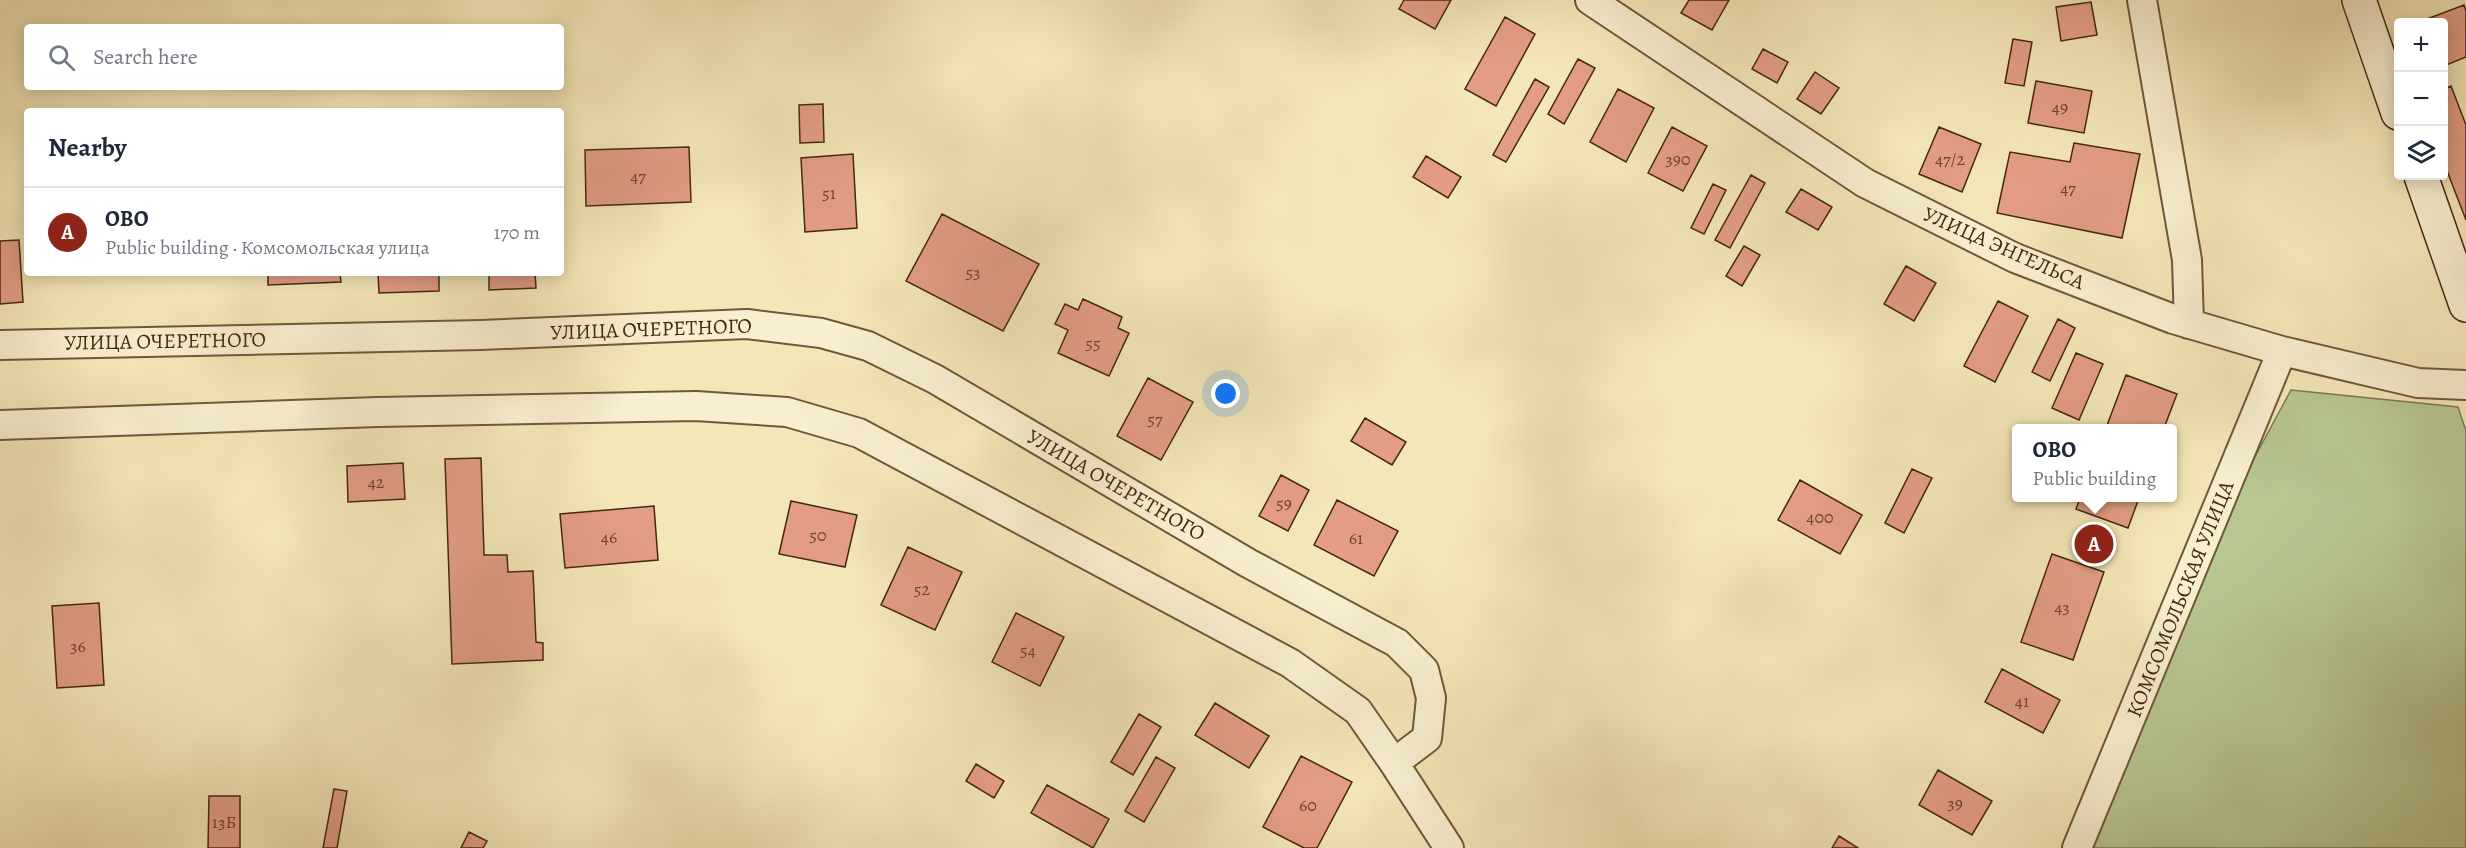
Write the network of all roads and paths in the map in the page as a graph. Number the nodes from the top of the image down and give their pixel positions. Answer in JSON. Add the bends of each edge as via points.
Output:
{"nodes":[{"id":1,"x":1590,"y":0,"type":"edge"},
{"id":2,"x":2142,"y":0,"type":"edge"},
{"id":3,"x":2359,"y":0,"type":"edge"},
{"id":4,"x":2394,"y":101,"type":"edge"},
{"id":5,"x":2422,"y":180,"type":"edge"},
{"id":6,"x":2466,"y":305,"type":"edge"},
{"id":7,"x":2189,"y":324,"type":"junction"},
{"id":8,"x":0,"y":345,"type":"edge"},
{"id":9,"x":2282,"y":351,"type":"junction"},
{"id":10,"x":2466,"y":385,"type":"edge"},
{"id":11,"x":0,"y":425,"type":"edge"},
{"id":12,"x":1394,"y":763,"type":"junction"},
{"id":13,"x":1449,"y":848,"type":"edge"},
{"id":14,"x":2077,"y":848,"type":"edge"}],
"edges":[{"from":1,"to":7,"type":"street","name":"УЛИЦА ЭНГЕЛЬСА","via":[[1864,183],[2015,258]]},
{"from":2,"to":7,"type":"street","via":[[2187,260]]},
{"from":3,"to":4,"type":"street"},
{"from":5,"to":6,"type":"street"},
{"from":7,"to":9,"type":"street","name":"УЛИЦА ЭНГЕЛЬСА"},
{"from":8,"to":12,"type":"street","name":"УЛИЦА ОЧЕРЕТНОГО","via":[[747,324],[821,333],[868,346],[935,379],[1248,563],[1397,643],[1424,670],[1431,698],[1427,738]]},
{"from":9,"to":10,"type":"street","name":"УЛИЦА ЭНГЕЛЬСА","via":[[2418,383]]},
{"from":9,"to":14,"type":"street","name":"КОМСОМОЛЬСКАЯ УЛИЦА"},
{"from":11,"to":12,"type":"street","via":[[672,407],[787,412],[859,433],[1290,663],[1358,711]]},
{"from":12,"to":13,"type":"street"}]}
